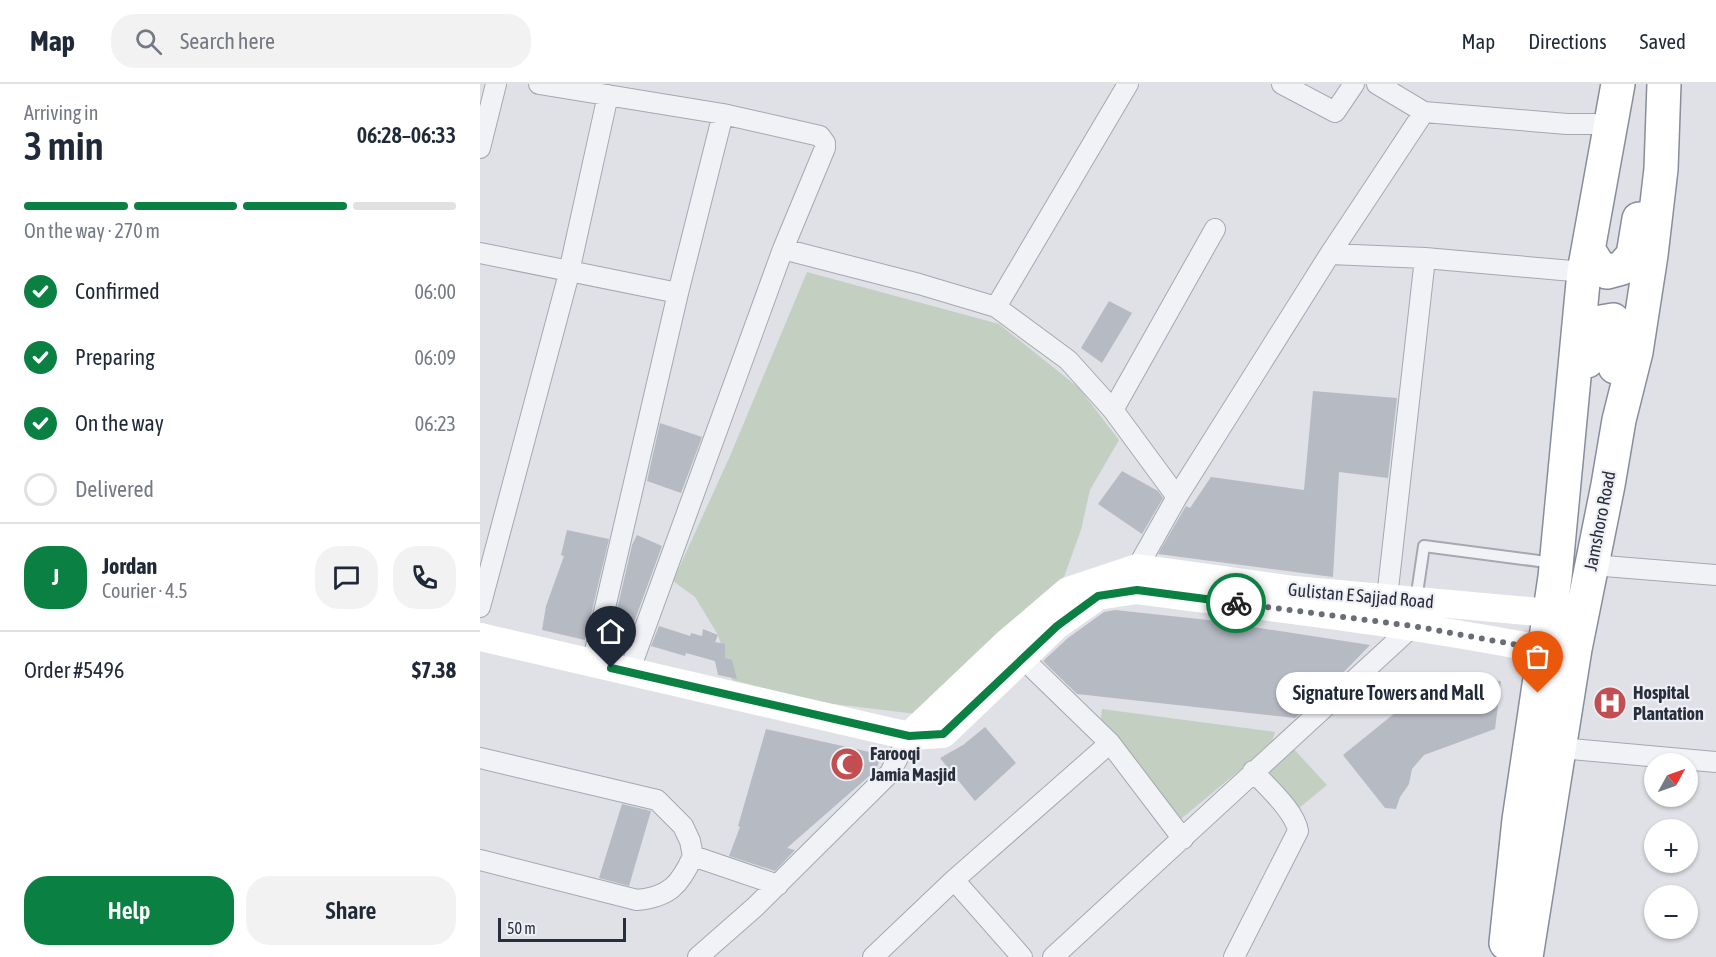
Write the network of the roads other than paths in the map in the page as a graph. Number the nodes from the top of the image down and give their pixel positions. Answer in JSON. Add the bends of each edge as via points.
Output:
{"nodes":[{"id":1,"x":496,"y":84,"type":"edge"},
{"id":2,"x":539,"y":84,"type":"edge"},
{"id":3,"x":1128,"y":84,"type":"edge"},
{"id":4,"x":1282,"y":84,"type":"edge"},
{"id":5,"x":1354,"y":84,"type":"edge"},
{"id":6,"x":1377,"y":84,"type":"edge"},
{"id":7,"x":1618,"y":84,"type":"edge"},
{"id":8,"x":1664,"y":94,"type":"edge"},
{"id":9,"x":609,"y":95,"type":"junction"},
{"id":10,"x":1424,"y":112,"type":"junction"},
{"id":11,"x":723,"y":114,"type":"junction"},
{"id":12,"x":1610,"y":123,"type":"junction"},
{"id":13,"x":480,"y":147,"type":"edge"},
{"id":14,"x":1215,"y":229,"type":"dead end"},
{"id":15,"x":783,"y":249,"type":"junction"},
{"id":16,"x":480,"y":253,"type":"edge"},
{"id":17,"x":1330,"y":254,"type":"junction"},
{"id":18,"x":1425,"y":258,"type":"junction"},
{"id":19,"x":1587,"y":262,"type":"junction"},
{"id":20,"x":570,"y":270,"type":"junction"},
{"id":21,"x":678,"y":293,"type":"junction"},
{"id":22,"x":996,"y":307,"type":"junction"},
{"id":23,"x":1113,"y":410,"type":"junction"},
{"id":24,"x":1619,"y":420,"type":"junction"},
{"id":25,"x":1567,"y":460,"type":"junction"},
{"id":26,"x":1177,"y":497,"type":"junction"},
{"id":27,"x":1556,"y":563,"type":"junction"},
{"id":28,"x":1592,"y":565,"type":"junction"},
{"id":29,"x":1137,"y":568,"type":"junction"},
{"id":30,"x":1716,"y":575,"type":"edge"},
{"id":31,"x":1387,"y":598,"type":"junction"},
{"id":32,"x":480,"y":607,"type":"edge"},
{"id":33,"x":1550,"y":612,"type":"junction"},
{"id":34,"x":1414,"y":613,"type":"junction"},
{"id":35,"x":480,"y":637,"type":"edge"},
{"id":36,"x":1015,"y":650,"type":"junction"},
{"id":37,"x":1545,"y":650,"type":"junction"},
{"id":38,"x":592,"y":664,"type":"junction"},
{"id":39,"x":629,"y":672,"type":"junction"},
{"id":40,"x":909,"y":736,"type":"junction"},
{"id":41,"x":1110,"y":743,"type":"junction"},
{"id":42,"x":1560,"y":748,"type":"junction"},
{"id":43,"x":480,"y":758,"type":"edge"},
{"id":44,"x":1716,"y":762,"type":"edge"},
{"id":45,"x":1253,"y":771,"type":"junction"},
{"id":46,"x":1183,"y":839,"type":"junction"},
{"id":47,"x":693,"y":856,"type":"junction"},
{"id":48,"x":480,"y":860,"type":"edge"},
{"id":49,"x":954,"y":880,"type":"junction"},
{"id":50,"x":777,"y":885,"type":"junction"},
{"id":51,"x":698,"y":957,"type":"edge"},
{"id":52,"x":873,"y":957,"type":"edge"},
{"id":53,"x":1022,"y":957,"type":"edge"},
{"id":54,"x":1053,"y":957,"type":"edge"},
{"id":55,"x":1234,"y":957,"type":"edge"},
{"id":56,"x":1505,"y":957,"type":"edge"},
{"id":57,"x":1526,"y":957,"type":"edge"}],
"edges":[{"from":1,"to":13,"type":"street"},
{"from":2,"to":9,"type":"street"},
{"from":3,"to":22,"type":"street"},
{"from":4,"to":5,"type":"street","via":[[1335,112]]},
{"from":6,"to":10,"type":"street"},
{"from":7,"to":12,"type":"highway","name":"Jamshoro Road"},
{"from":8,"to":19,"type":"highway","via":[[1633,255],[1622,268],[1607,272]]},
{"from":8,"to":24,"type":"highway","name":"Jamshoro Road","via":[[1661,169],[1651,255]]},
{"from":9,"to":11,"type":"street"},
{"from":9,"to":20,"type":"street"},
{"from":10,"to":12,"type":"street","via":[[1567,124]]},
{"from":10,"to":17,"type":"street"},
{"from":11,"to":15,"type":"street","via":[[820,136],[825,143]]},
{"from":11,"to":21,"type":"street"},
{"from":12,"to":19,"type":"highway","name":"Jamshoro Road"},
{"from":14,"to":23,"type":"street"},
{"from":15,"to":22,"type":"street"},
{"from":15,"to":39,"type":"street"},
{"from":16,"to":20,"type":"street"},
{"from":17,"to":18,"type":"street"},
{"from":17,"to":26,"type":"street"},
{"from":18,"to":19,"type":"street"},
{"from":18,"to":31,"type":"street"},
{"from":19,"to":25,"type":"highway","name":"Jamshoro Road"},
{"from":20,"to":21,"type":"street"},
{"from":20,"to":32,"type":"street"},
{"from":21,"to":38,"type":"street"},
{"from":22,"to":23,"type":"street","via":[[1068,360]]},
{"from":23,"to":26,"type":"street"},
{"from":24,"to":25,"type":"highway","via":[[1615,370],[1619,338],[1618,325],[1613,320],[1601,322],[1594,329]]},
{"from":24,"to":28,"type":"highway","name":"Jamshoro Road"},
{"from":25,"to":27,"type":"highway","name":"Jamshoro Road"},
{"from":26,"to":29,"type":"street"},
{"from":27,"to":33,"type":"highway","name":"Jamshoro Road"},
{"from":27,"to":34,"type":"lane","via":[[1424,546]]},
{"from":28,"to":30,"type":"street"},
{"from":28,"to":42,"type":"highway","name":"Jamshoro Road"},
{"from":29,"to":31,"type":"street","name":"Gulistan E Sajjad Road","via":[[1294,590]]},
{"from":29,"to":36,"type":"street","name":"Gulistan E Sajjad Road","via":[[1068,591]]},
{"from":31,"to":34,"type":"street","name":"Gulistan E Sajjad Road"},
{"from":33,"to":34,"type":"street","name":"Gulistan E Sajjad Road"},
{"from":33,"to":37,"type":"highway","name":"Jamshoro Road"},
{"from":34,"to":36,"type":"street","name":"Gulistan E Sajjad Road","via":[[1137,590],[1098,596]]},
{"from":34,"to":37,"type":"street","name":"Gulistan E Sajjad Road"},
{"from":34,"to":45,"type":"street","via":[[1294,737]]},
{"from":35,"to":38,"type":"street"},
{"from":36,"to":40,"type":"street","name":"Gulistan E Sajjad Road"},
{"from":36,"to":41,"type":"street"},
{"from":37,"to":56,"type":"highway","name":"Jamshoro Road","via":[[1519,820]]},
{"from":38,"to":39,"type":"street"},
{"from":39,"to":40,"type":"street"},
{"from":40,"to":50,"type":"street","via":[[890,772]]},
{"from":41,"to":46,"type":"street"},
{"from":41,"to":49,"type":"street"},
{"from":42,"to":44,"type":"street"},
{"from":42,"to":57,"type":"highway","name":"Jamshoro Road"},
{"from":43,"to":47,"type":"street","via":[[657,800],[683,826]]},
{"from":45,"to":46,"type":"street"},
{"from":45,"to":55,"type":"street","via":[[1297,823],[1298,831]]},
{"from":46,"to":54,"type":"street"},
{"from":47,"to":48,"type":"street","via":[[671,891],[637,900]]},
{"from":47,"to":50,"type":"street"},
{"from":49,"to":52,"type":"street"},
{"from":49,"to":53,"type":"street"},
{"from":50,"to":51,"type":"street"}]}
